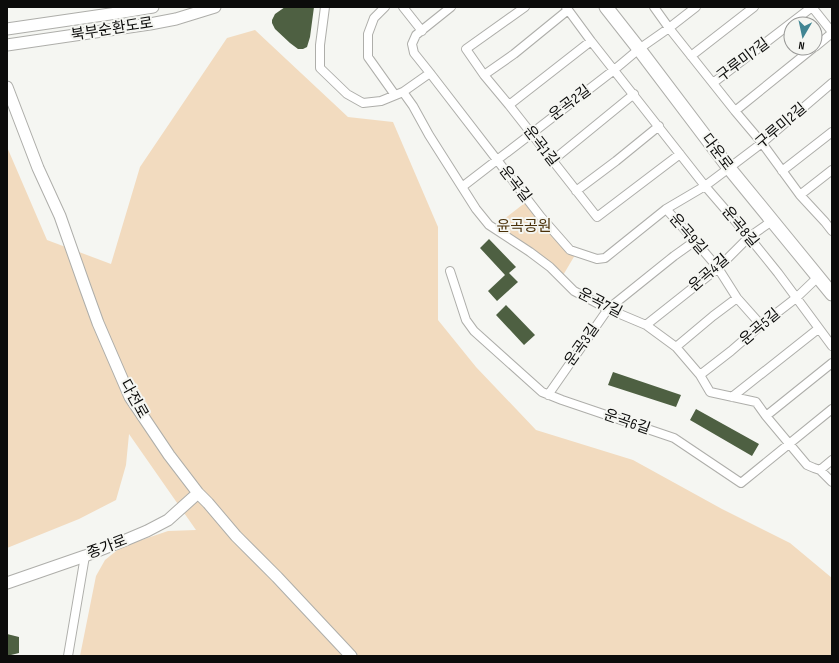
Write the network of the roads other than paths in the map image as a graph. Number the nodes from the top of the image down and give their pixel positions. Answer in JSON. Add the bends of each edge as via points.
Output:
{"nodes":[{"id":1,"x":153,"y":7,"type":"edge"},
{"id":2,"x":215,"y":7,"type":"edge"},
{"id":3,"x":325,"y":7,"type":"edge"},
{"id":4,"x":385,"y":7,"type":"edge"},
{"id":5,"x":403,"y":7,"type":"edge"},
{"id":6,"x":451,"y":7,"type":"edge"},
{"id":7,"x":525,"y":7,"type":"edge"},
{"id":8,"x":606,"y":7,"type":"edge"},
{"id":9,"x":654,"y":7,"type":"edge"},
{"id":10,"x":696,"y":7,"type":"edge"},
{"id":11,"x":754,"y":7,"type":"edge"},
{"id":12,"x":812,"y":7,"type":"edge"},
{"id":13,"x":567,"y":8,"type":"edge"},
{"id":14,"x":669,"y":28,"type":"junction"},
{"id":15,"x":7,"y":29,"type":"edge"},
{"id":16,"x":422,"y":31,"type":"junction"},
{"id":17,"x":832,"y":33,"type":"edge"},
{"id":18,"x":823,"y":40,"type":"edge"},
{"id":19,"x":591,"y":41,"type":"junction"},
{"id":20,"x":7,"y":45,"type":"edge"},
{"id":21,"x":639,"y":49,"type":"junction"},
{"id":22,"x":691,"y":56,"type":"junction"},
{"id":23,"x":803,"y":56,"type":"edge"},
{"id":24,"x":614,"y":70,"type":"junction"},
{"id":25,"x":430,"y":73,"type":"junction"},
{"id":26,"x":484,"y":75,"type":"junction"},
{"id":27,"x":713,"y":83,"type":"junction"},
{"id":28,"x":832,"y":83,"type":"edge"},
{"id":29,"x":7,"y":88,"type":"edge"},
{"id":30,"x":403,"y":92,"type":"junction"},
{"id":31,"x":634,"y":94,"type":"junction"},
{"id":32,"x":395,"y":95,"type":"junction"},
{"id":33,"x":509,"y":106,"type":"junction"},
{"id":34,"x":735,"y":111,"type":"junction"},
{"id":35,"x":659,"y":126,"type":"junction"},
{"id":36,"x":832,"y":132,"type":"edge"},
{"id":37,"x":530,"y":133,"type":"junction"},
{"id":38,"x":762,"y":143,"type":"junction"},
{"id":39,"x":680,"y":154,"type":"junction"},
{"id":40,"x":496,"y":160,"type":"junction"},
{"id":41,"x":552,"y":161,"type":"junction"},
{"id":42,"x":729,"y":168,"type":"junction"},
{"id":43,"x":832,"y":170,"type":"edge"},
{"id":44,"x":782,"y":171,"type":"junction"},
{"id":45,"x":706,"y":186,"type":"junction"},
{"id":46,"x":462,"y":187,"type":"junction"},
{"id":47,"x":576,"y":190,"type":"junction"},
{"id":48,"x":800,"y":195,"type":"junction"},
{"id":49,"x":666,"y":209,"type":"junction"},
{"id":50,"x":829,"y":219,"type":"edge"},
{"id":51,"x":772,"y":221,"type":"junction"},
{"id":52,"x":832,"y":231,"type":"edge"},
{"id":53,"x":749,"y":237,"type":"junction"},
{"id":54,"x":695,"y":241,"type":"junction"},
{"id":55,"x":718,"y":268,"type":"junction"},
{"id":56,"x":450,"y":271,"type":"dead end"},
{"id":57,"x":818,"y":277,"type":"junction"},
{"id":58,"x":832,"y":294,"type":"edge"},
{"id":59,"x":737,"y":298,"type":"junction"},
{"id":60,"x":796,"y":298,"type":"junction"},
{"id":61,"x":608,"y":309,"type":"junction"},
{"id":62,"x":646,"y":325,"type":"junction"},
{"id":63,"x":761,"y":325,"type":"junction"},
{"id":64,"x":818,"y":329,"type":"junction"},
{"id":65,"x":832,"y":346,"type":"edge"},
{"id":66,"x":676,"y":347,"type":"junction"},
{"id":67,"x":832,"y":363,"type":"edge"},
{"id":68,"x":700,"y":375,"type":"junction"},
{"id":69,"x":548,"y":394,"type":"junction"},
{"id":70,"x":732,"y":397,"type":"junction"},
{"id":71,"x":832,"y":409,"type":"edge"},
{"id":72,"x":766,"y":416,"type":"junction"},
{"id":73,"x":790,"y":444,"type":"junction"},
{"id":74,"x":832,"y":460,"type":"edge"},
{"id":75,"x":820,"y":470,"type":"junction"},
{"id":76,"x":832,"y":482,"type":"edge"},
{"id":77,"x":198,"y":493,"type":"junction"},
{"id":78,"x":85,"y":556,"type":"junction"},
{"id":79,"x":7,"y":583,"type":"edge"},
{"id":80,"x":68,"y":656,"type":"edge"},
{"id":81,"x":351,"y":656,"type":"edge"}],
"edges":[{"from":1,"to":15,"type":"main road","name":"북부순환도로"},
{"from":2,"to":20,"type":"main road","name":"북부순환도로","via":[[150,24]]},
{"from":3,"to":32,"type":"street","via":[[320,68],[347,94],[363,103],[380,101]]},
{"from":4,"to":32,"type":"street","via":[[374,18],[368,34],[368,57]]},
{"from":5,"to":16,"type":"street"},
{"from":6,"to":16,"type":"street","name":"운곡길"},
{"from":7,"to":26,"type":"street","name":"운곡1길","via":[[466,49]]},
{"from":8,"to":21,"type":"main road","name":"다운로"},
{"from":9,"to":14,"type":"street","name":"구루미7길"},
{"from":10,"to":14,"type":"street","name":"운곡2길"},
{"from":11,"to":22,"type":"street"},
{"from":12,"to":17,"type":"street"},
{"from":12,"to":27,"type":"street","name":"구루미7길"},
{"from":13,"to":19,"type":"street","name":"운곡8길"},
{"from":13,"to":26,"type":"street","name":"운곡8길","via":[[514,54]]},
{"from":14,"to":21,"type":"street","name":"운곡2길"},
{"from":14,"to":22,"type":"street","name":"구루미7길"},
{"from":16,"to":25,"type":"street","name":"운곡길","via":[[416,35],[412,44],[414,53]]},
{"from":17,"to":18,"type":"street"},
{"from":19,"to":24,"type":"street","name":"운곡8길"},
{"from":19,"to":33,"type":"street"},
{"from":21,"to":24,"type":"street","name":"운곡2길"},
{"from":21,"to":42,"type":"main road","name":"다운로"},
{"from":22,"to":27,"type":"street","name":"구루미7길"},
{"from":23,"to":34,"type":"street"},
{"from":24,"to":31,"type":"street","name":"운곡8길"},
{"from":24,"to":37,"type":"street","name":"운곡2길"},
{"from":25,"to":30,"type":"street"},
{"from":25,"to":40,"type":"street","name":"운곡길"},
{"from":26,"to":33,"type":"street","name":"운곡1길"},
{"from":27,"to":34,"type":"street","name":"구루미7길"},
{"from":28,"to":38,"type":"street","name":"구루미2길"},
{"from":29,"to":77,"type":"main road","name":"다전로","via":[[60,216],[98,323],[130,397]]},
{"from":30,"to":32,"type":"street"},
{"from":30,"to":46,"type":"street","name":"운곡7길"},
{"from":31,"to":35,"type":"street","name":"운곡8길"},
{"from":31,"to":41,"type":"street"},
{"from":33,"to":37,"type":"street","name":"운곡1길"},
{"from":34,"to":38,"type":"street","name":"구루미7길"},
{"from":35,"to":39,"type":"street","name":"운곡8길"},
{"from":35,"to":47,"type":"street"},
{"from":36,"to":44,"type":"street"},
{"from":37,"to":40,"type":"street","name":"운곡2길"},
{"from":37,"to":41,"type":"street","name":"운곡1길"},
{"from":38,"to":42,"type":"street","name":"구루미2길"},
{"from":38,"to":44,"type":"street","name":"구루미7길"},
{"from":39,"to":45,"type":"street","name":"운곡8길"},
{"from":39,"to":47,"type":"street","name":"운곡1길","via":[[597,217]]},
{"from":40,"to":46,"type":"street","name":"운곡2길"},
{"from":40,"to":49,"type":"street","name":"운곡길","via":[[570,250],[597,259],[606,258]]},
{"from":41,"to":47,"type":"street","name":"운곡1길"},
{"from":42,"to":45,"type":"street","name":"운곡길"},
{"from":42,"to":51,"type":"main road","name":"다운로"},
{"from":43,"to":48,"type":"street"},
{"from":44,"to":48,"type":"street","name":"구루미7길"},
{"from":45,"to":49,"type":"street","name":"운곡길"},
{"from":45,"to":53,"type":"street","name":"운곡8길"},
{"from":46,"to":61,"type":"street","name":"운곡7길","via":[[489,225],[550,267],[574,291]]},
{"from":48,"to":50,"type":"street","name":"구루미7길"},
{"from":49,"to":54,"type":"street","name":"운곡9길"},
{"from":50,"to":52,"type":"street","name":"구루미7길"},
{"from":51,"to":53,"type":"street","name":"운곡4길"},
{"from":51,"to":57,"type":"main road","name":"다운로"},
{"from":53,"to":55,"type":"street","name":"운곡4길"},
{"from":53,"to":60,"type":"street","name":"운곡8길"},
{"from":54,"to":55,"type":"street","name":"운곡9길"},
{"from":54,"to":61,"type":"street","name":"운곡3길"},
{"from":55,"to":59,"type":"street","name":"운곡9길"},
{"from":55,"to":62,"type":"street","name":"운곡4길"},
{"from":56,"to":69,"type":"street","name":"운곡6길","via":[[466,320],[474,331],[542,392]]},
{"from":57,"to":58,"type":"main road","name":"다운로"},
{"from":57,"to":60,"type":"street","name":"운곡5길"},
{"from":59,"to":63,"type":"street","name":"운곡9길"},
{"from":59,"to":66,"type":"street"},
{"from":60,"to":63,"type":"street","name":"운곡5길"},
{"from":60,"to":64,"type":"street","name":"운곡8길"},
{"from":61,"to":62,"type":"street","name":"운곡7길"},
{"from":61,"to":69,"type":"street","name":"운곡3길"},
{"from":62,"to":66,"type":"street","name":"운곡7길"},
{"from":63,"to":68,"type":"street","name":"운곡5길"},
{"from":64,"to":65,"type":"street","name":"운곡8길"},
{"from":64,"to":70,"type":"street"},
{"from":66,"to":68,"type":"street","name":"운곡7길"},
{"from":67,"to":72,"type":"street"},
{"from":68,"to":70,"type":"street","name":"운곡7길","via":[[710,392]]},
{"from":69,"to":73,"type":"street","name":"운곡6길","via":[[674,438],[741,483]]},
{"from":70,"to":72,"type":"street","name":"운곡7길","via":[[756,402]]},
{"from":71,"to":73,"type":"street","name":"운곡6길"},
{"from":72,"to":73,"type":"street","name":"운곡7길"},
{"from":73,"to":75,"type":"street","name":"운곡7길","via":[[807,465]]},
{"from":74,"to":75,"type":"street"},
{"from":75,"to":76,"type":"street","name":"운곡7길"},
{"from":77,"to":78,"type":"main road","name":"종가로","via":[[168,520]]},
{"from":77,"to":81,"type":"main road","name":"다전로"},
{"from":78,"to":79,"type":"main road","name":"종가로"},
{"from":78,"to":80,"type":"street"}]}
